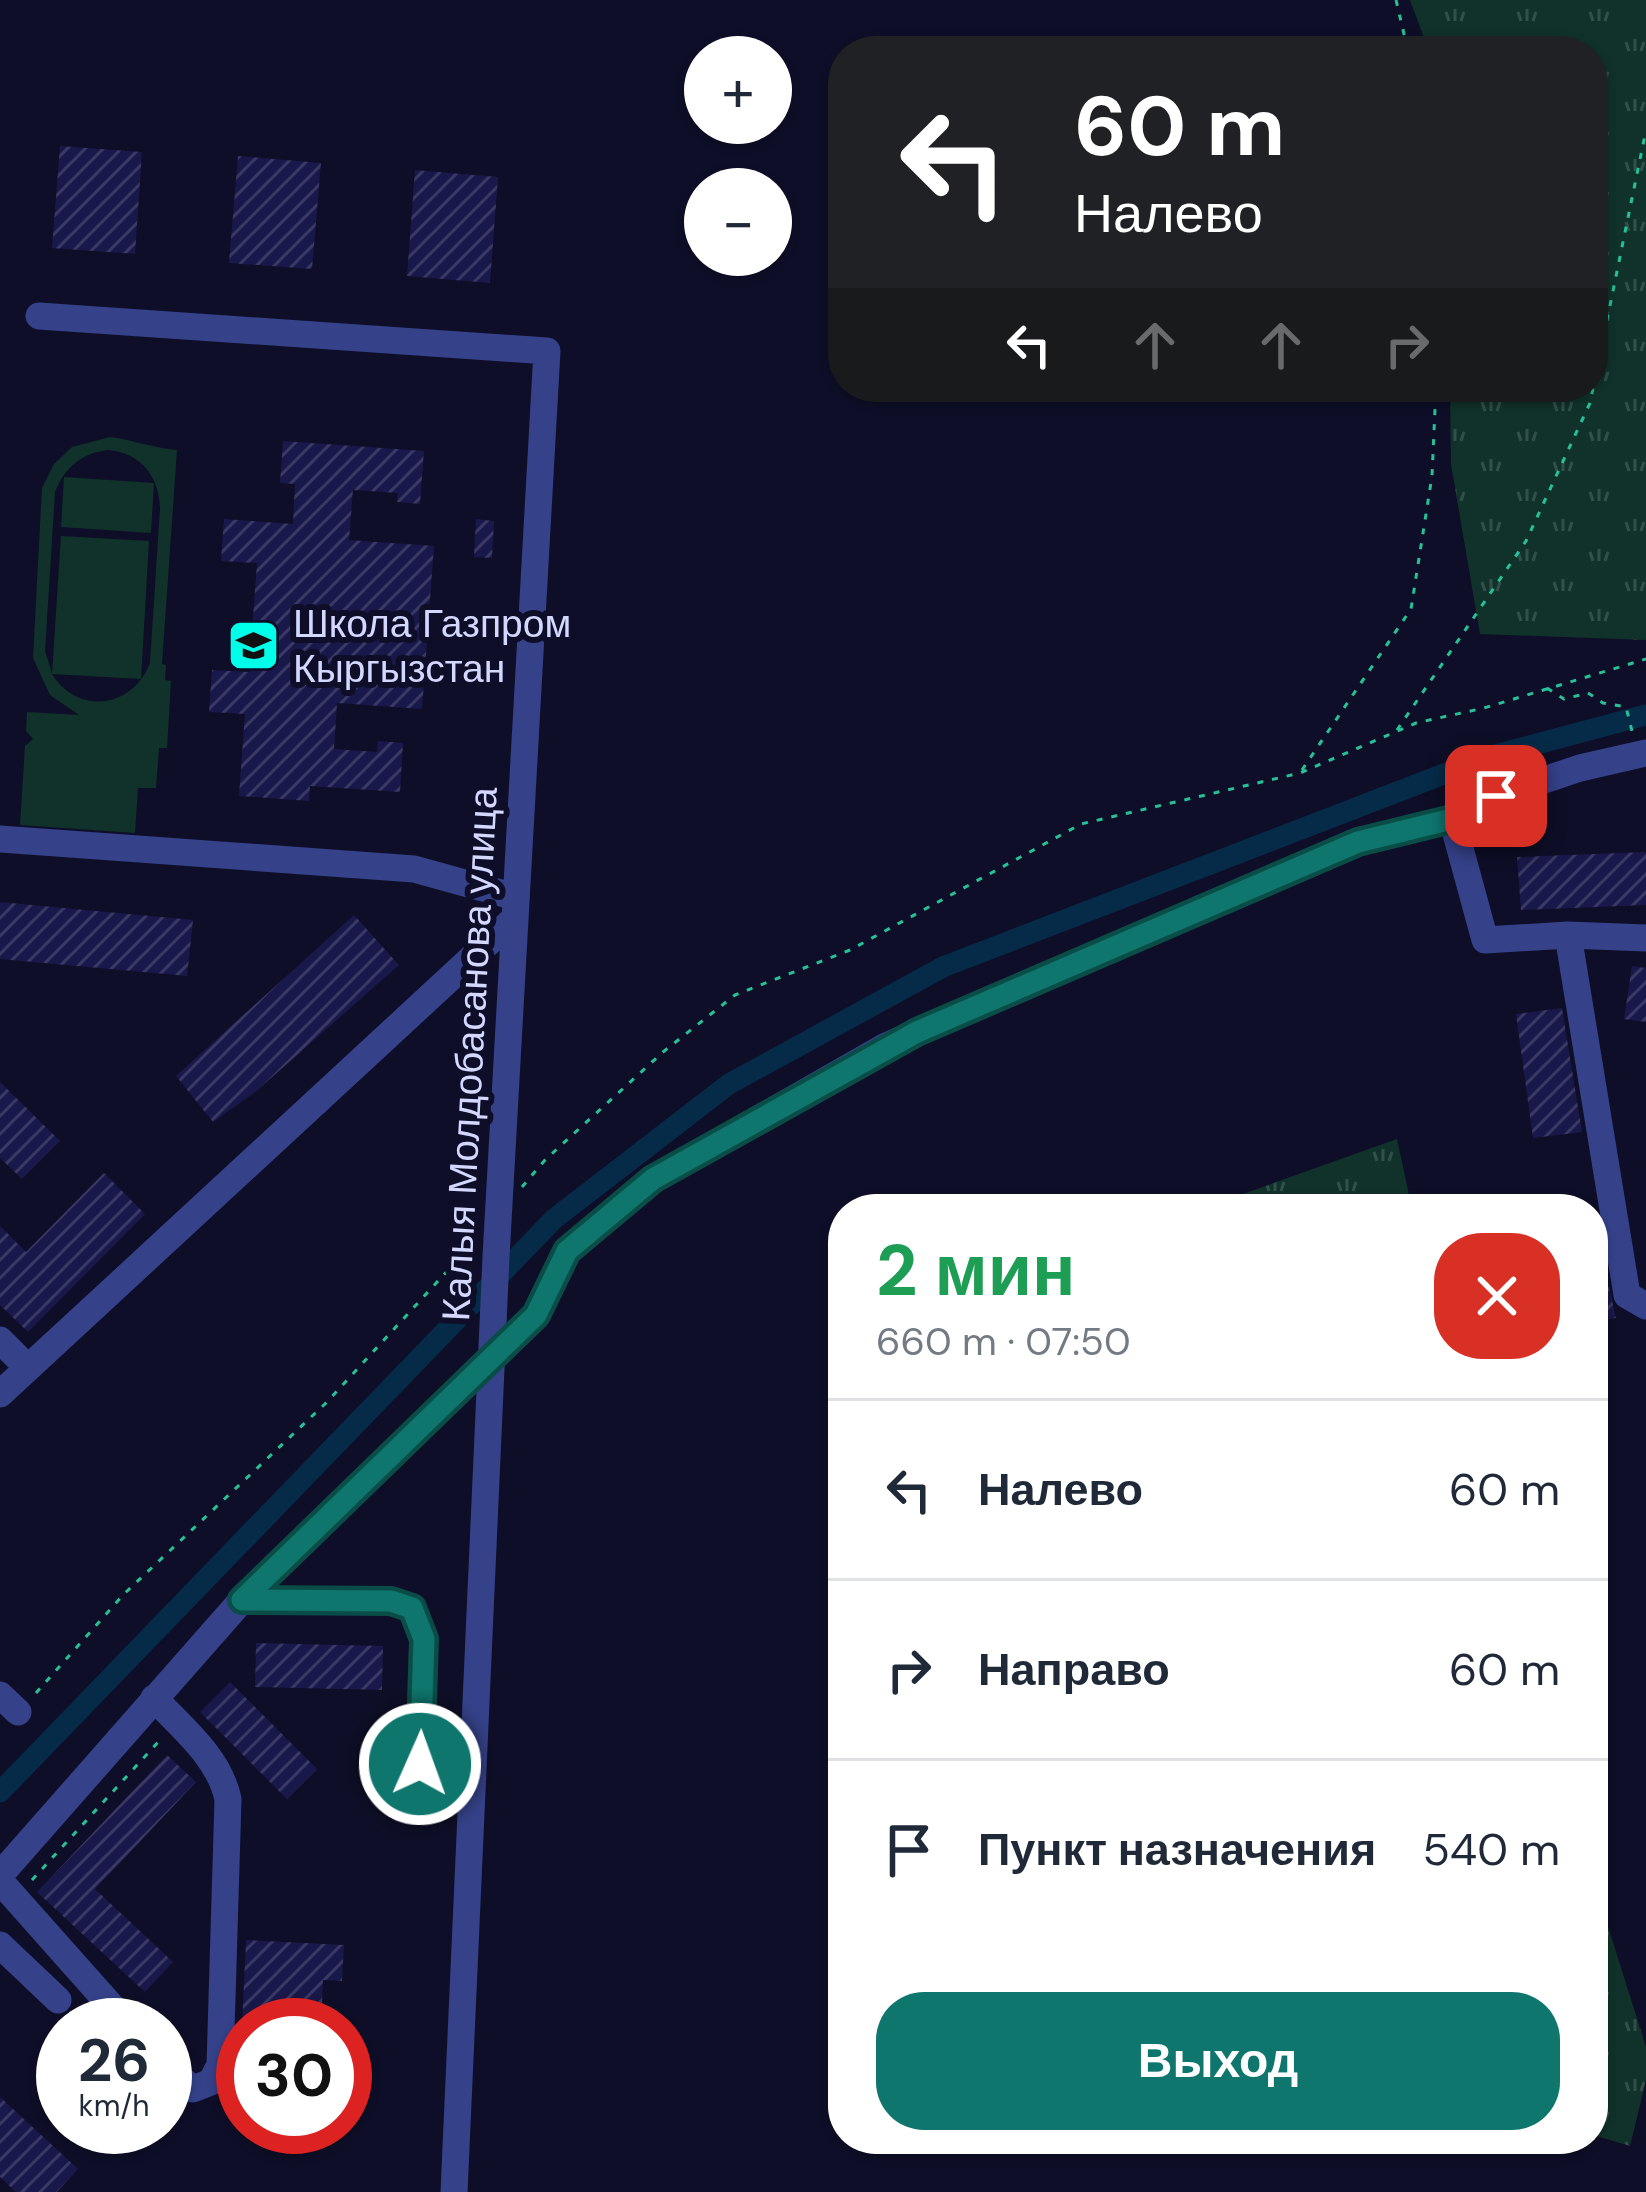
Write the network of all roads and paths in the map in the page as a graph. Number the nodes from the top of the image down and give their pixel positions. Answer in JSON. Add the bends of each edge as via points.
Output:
{"nodes":[{"id":1,"x":1396,"y":0,"type":"edge"},
{"id":2,"x":1404,"y":36,"type":"edge"},
{"id":3,"x":1646,"y":130,"type":"edge"},
{"id":4,"x":1608,"y":315,"type":"edge"},
{"id":5,"x":39,"y":316,"type":"dead end"},
{"id":6,"x":1435,"y":402,"type":"edge"},
{"id":7,"x":1590,"y":402,"type":"edge"},
{"id":8,"x":1546,"y":687,"type":"dead end"},
{"id":9,"x":1396,"y":731,"type":"dead end"},
{"id":10,"x":1640,"y":745,"type":"edge"},
{"id":11,"x":1300,"y":773,"type":"dead end"},
{"id":12,"x":1452,"y":819,"type":"junction"},
{"id":13,"x":0,"y":839,"type":"edge"},
{"id":14,"x":515,"y":908,"type":"junction"},
{"id":15,"x":1568,"y":935,"type":"junction"},
{"id":16,"x":1646,"y":938,"type":"edge"},
{"id":17,"x":1646,"y":1306,"type":"edge"},
{"id":18,"x":0,"y":1340,"type":"edge"},
{"id":19,"x":492,"y":1357,"type":"junction"},
{"id":20,"x":28,"y":1368,"type":"junction"},
{"id":21,"x":0,"y":1394,"type":"edge"},
{"id":22,"x":242,"y":1600,"type":"junction"},
{"id":23,"x":154,"y":1698,"type":"junction"},
{"id":24,"x":177,"y":1722,"type":"junction"},
{"id":25,"x":420,"y":1764,"type":"dead end"},
{"id":26,"x":5,"y":1885,"type":"edge"},
{"id":27,"x":0,"y":1945,"type":"edge"},
{"id":28,"x":56,"y":1998,"type":"edge"},
{"id":29,"x":104,"y":1998,"type":"edge"},
{"id":30,"x":192,"y":2088,"type":"edge"},
{"id":31,"x":454,"y":2192,"type":"edge"}],
"edges":[{"from":1,"to":2,"type":"path"},
{"from":3,"to":4,"type":"path"},
{"from":5,"to":14,"type":"street","name":"Калыя Молдобасанова улица","via":[[547,352]]},
{"from":6,"to":11,"type":"path","via":[[1411,609]]},
{"from":7,"to":9,"type":"path","via":[[1526,541]]},
{"from":8,"to":10,"type":"path","via":[[1564,699],[1588,693],[1626,707]]},
{"from":10,"to":12,"type":"street"},
{"from":12,"to":15,"type":"street","via":[[1485,940]]},
{"from":12,"to":19,"type":"street","via":[[1358,842],[979,1004],[730,1133],[653,1179],[567,1251],[536,1315]]},
{"from":13,"to":14,"type":"street","via":[[414,869]]},
{"from":14,"to":19,"type":"street","name":"Калыя Молдобасанова улица"},
{"from":14,"to":20,"type":"street"},
{"from":15,"to":16,"type":"street"},
{"from":15,"to":17,"type":"street","via":[[1628,1294]]},
{"from":18,"to":20,"type":"street"},
{"from":19,"to":22,"type":"street"},
{"from":19,"to":31,"type":"street","name":"Калыя Молдобасанова улица"},
{"from":20,"to":21,"type":"street"},
{"from":22,"to":23,"type":"street"},
{"from":22,"to":25,"type":"street","via":[[391,1601],[412,1608],[424,1639]]},
{"from":23,"to":24,"type":"street"},
{"from":23,"to":26,"type":"street"},
{"from":24,"to":26,"type":"path"},
{"from":24,"to":30,"type":"street","via":[[208,1754],[228,1799],[220,2065],[211,2082]]},
{"from":26,"to":29,"type":"street"},
{"from":27,"to":28,"type":"street"}]}
